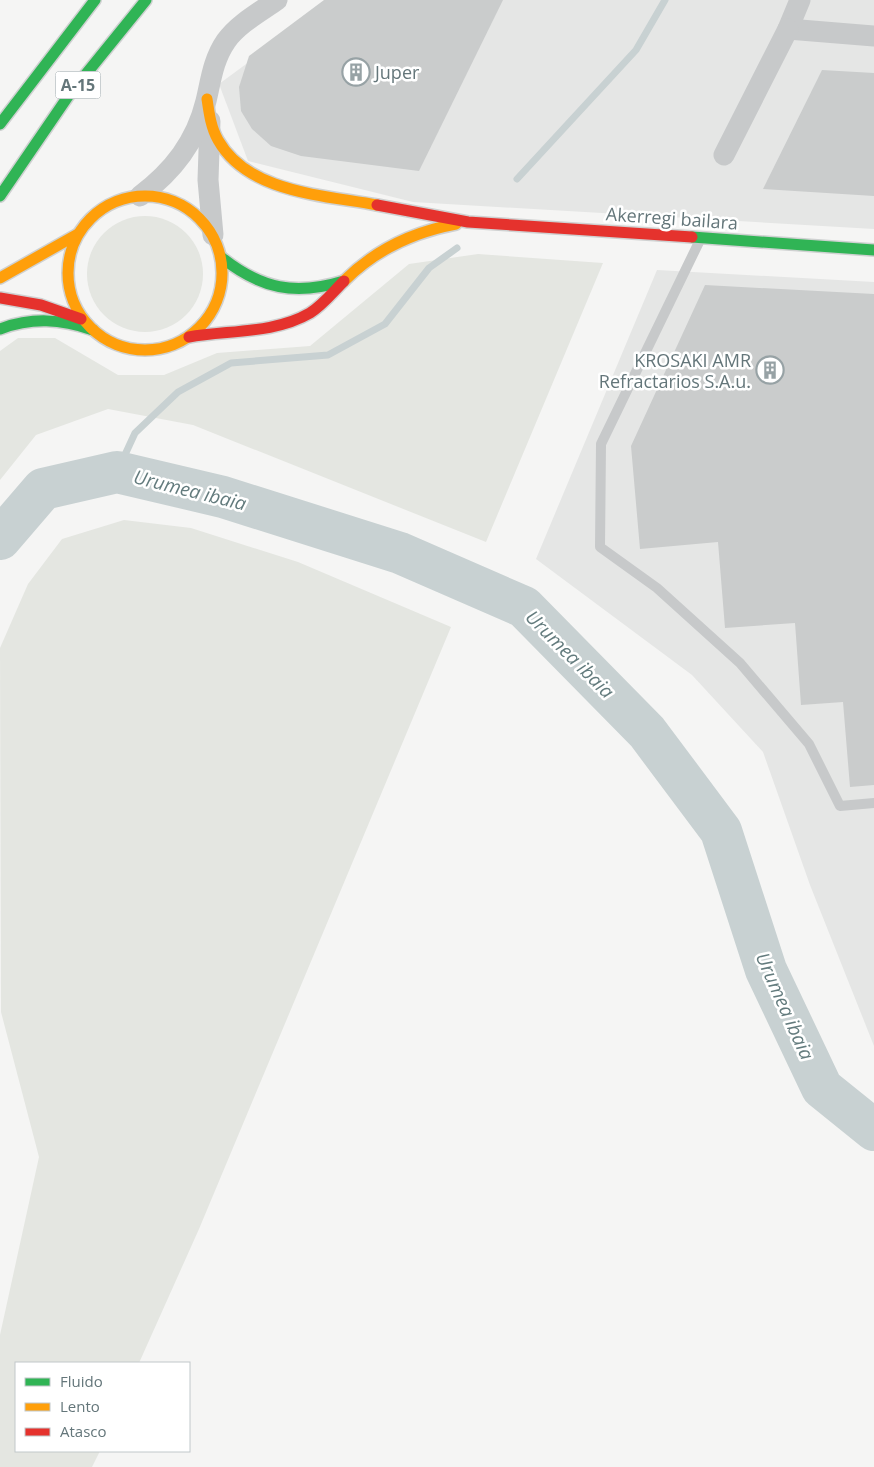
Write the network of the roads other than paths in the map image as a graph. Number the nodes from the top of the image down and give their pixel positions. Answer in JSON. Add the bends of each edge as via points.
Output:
{"nodes":[{"id":1,"x":95,"y":0,"type":"edge"},
{"id":2,"x":146,"y":0,"type":"edge"},
{"id":3,"x":277,"y":0,"type":"edge"},
{"id":4,"x":800,"y":0,"type":"edge"},
{"id":5,"x":788,"y":29,"type":"junction"},
{"id":6,"x":874,"y":36,"type":"edge"},
{"id":7,"x":207,"y":99,"type":"junction"},
{"id":8,"x":210,"y":120,"type":"junction"},
{"id":9,"x":0,"y":124,"type":"edge"},
{"id":10,"x":724,"y":155,"type":"dead end"},
{"id":11,"x":0,"y":196,"type":"edge"},
{"id":12,"x":140,"y":196,"type":"junction"},
{"id":13,"x":468,"y":222,"type":"junction"},
{"id":14,"x":78,"y":234,"type":"junction"},
{"id":15,"x":213,"y":235,"type":"junction"},
{"id":16,"x":702,"y":238,"type":"junction"},
{"id":17,"x":874,"y":250,"type":"edge"},
{"id":18,"x":221,"y":257,"type":"junction"},
{"id":19,"x":0,"y":278,"type":"edge"},
{"id":20,"x":344,"y":281,"type":"junction"},
{"id":21,"x":0,"y":298,"type":"edge"},
{"id":22,"x":84,"y":320,"type":"junction"},
{"id":23,"x":0,"y":329,"type":"edge"},
{"id":24,"x":93,"y":330,"type":"junction"},
{"id":25,"x":189,"y":337,"type":"junction"},
{"id":26,"x":874,"y":803,"type":"edge"}],
"edges":[{"from":1,"to":9,"type":"main road","number":"A-15"},
{"from":2,"to":11,"type":"main road","number":"A-15","via":[[110,42]]},
{"from":3,"to":7,"type":"street","via":[[227,40],[215,61]]},
{"from":4,"to":5,"type":"street"},
{"from":5,"to":6,"type":"street"},
{"from":5,"to":10,"type":"street"},
{"from":7,"to":8,"type":"main road"},
{"from":7,"to":12,"type":"street","via":[[201,121],[183,154],[159,182]]},
{"from":8,"to":13,"type":"main road","via":[[228,155],[242,167],[274,184]]},
{"from":8,"to":15,"type":"street","via":[[208,180]]},
{"from":12,"to":14,"type":"main road","via":[[125,198],[105,208]]},
{"from":12,"to":15,"type":"main road","via":[[163,198],[184,206]]},
{"from":13,"to":16,"type":"main road","name":"Akerregi bailara"},
{"from":13,"to":20,"type":"main road","via":[[401,240],[361,265]]},
{"from":14,"to":19,"type":"main road"},
{"from":14,"to":22,"type":"main road","via":[[71,251],[69,287]]},
{"from":15,"to":18,"type":"main road"},
{"from":16,"to":17,"type":"main road","name":"Akerregi bailara"},
{"from":16,"to":26,"type":"lane","via":[[601,444],[600,547],[657,588],[740,664],[810,744],[840,806]]},
{"from":18,"to":20,"type":"main road","via":[[247,277],[278,288],[311,290]]},
{"from":18,"to":25,"type":"main road","via":[[222,279],[217,302],[201,327]]},
{"from":20,"to":25,"type":"main road","via":[[322,304],[295,321],[264,329],[227,330]]},
{"from":21,"to":22,"type":"main road","via":[[41,305]]},
{"from":22,"to":24,"type":"main road"},
{"from":23,"to":24,"type":"main road","via":[[38,320],[75,323]]},
{"from":24,"to":25,"type":"main road","via":[[110,342],[150,350],[170,346]]}]}
